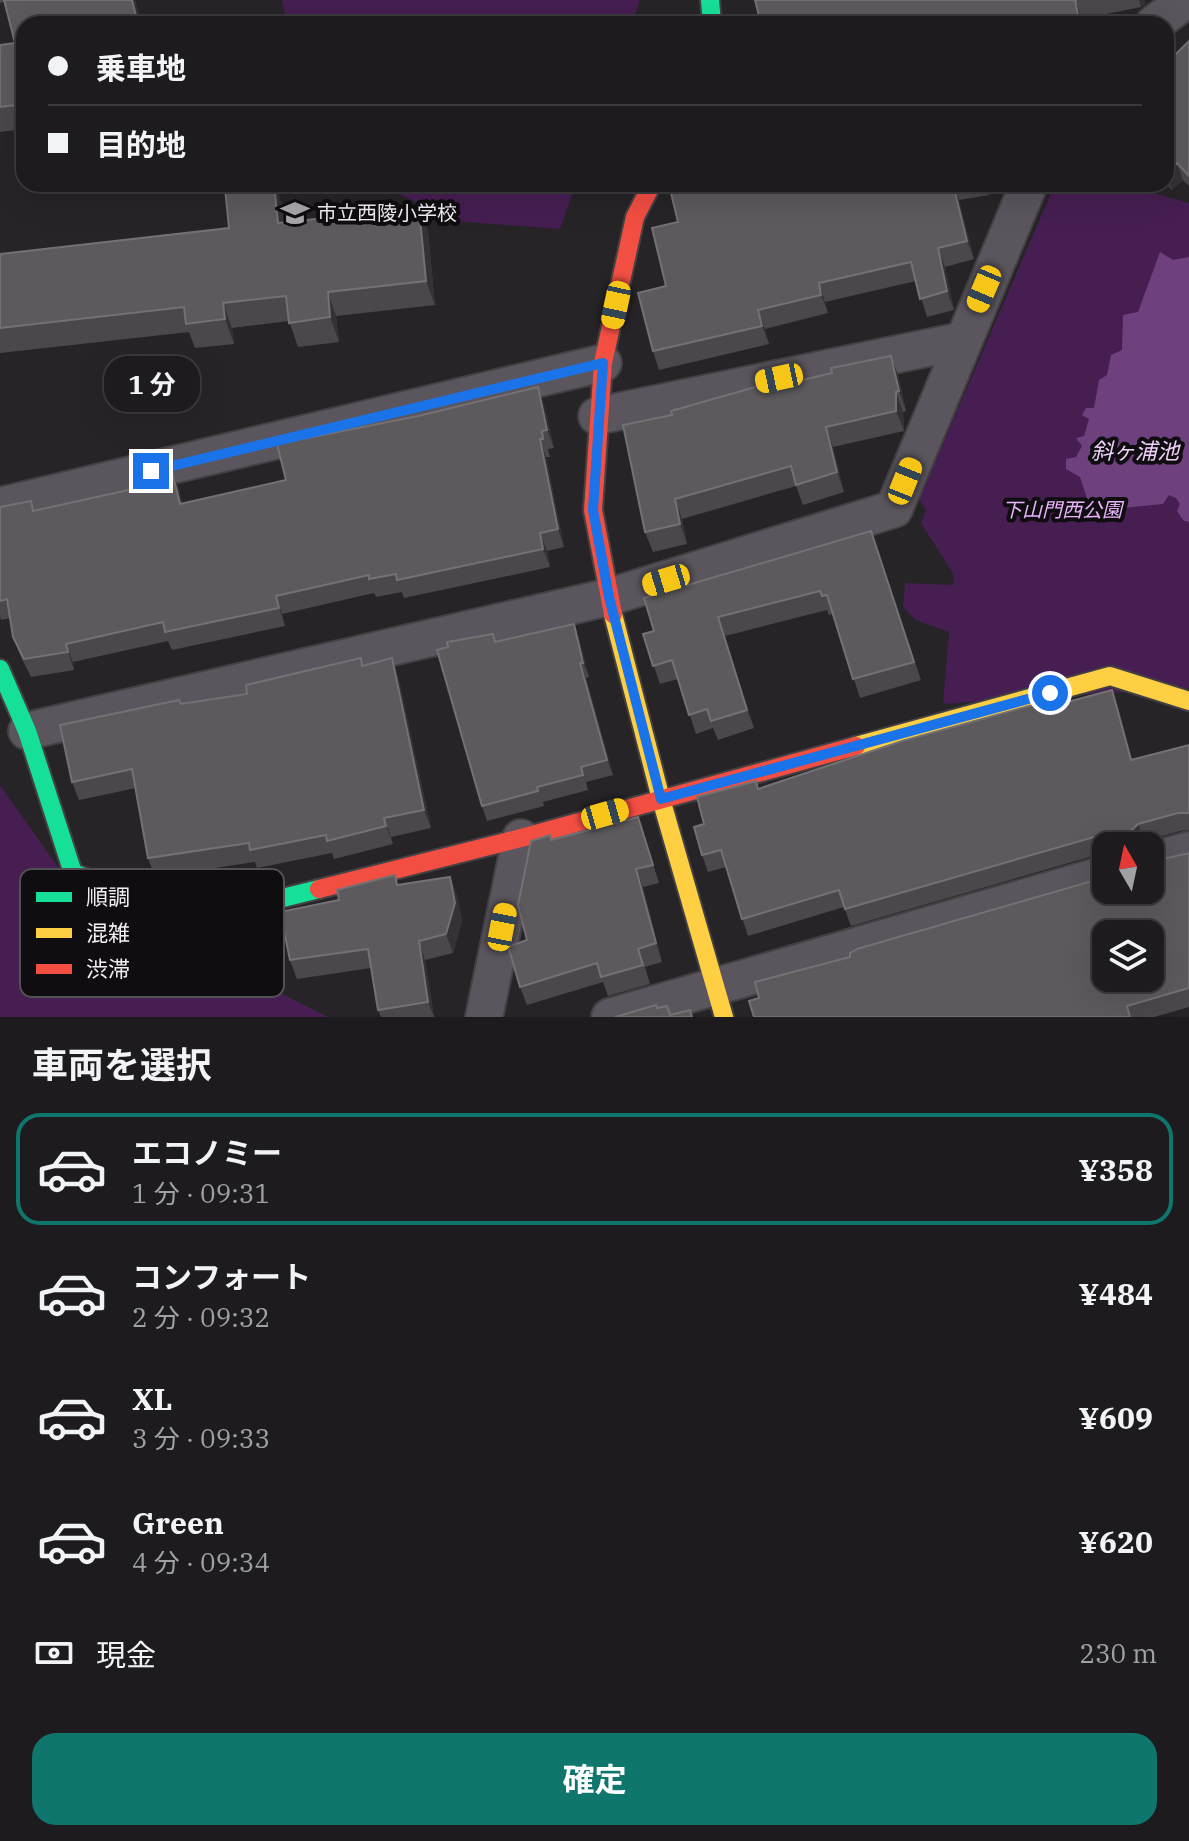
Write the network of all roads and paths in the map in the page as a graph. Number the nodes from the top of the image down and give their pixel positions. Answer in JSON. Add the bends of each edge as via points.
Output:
{"nodes":[{"id":1,"x":1186,"y":0,"type":"edge"},
{"id":2,"x":1165,"y":16,"type":"edge"},
{"id":3,"x":648,"y":192,"type":"edge"},
{"id":4,"x":1026,"y":192,"type":"edge"},
{"id":5,"x":961,"y":341,"type":"junction"},
{"id":6,"x":603,"y":363,"type":"junction"},
{"id":7,"x":597,"y":416,"type":"junction"},
{"id":8,"x":0,"y":506,"type":"edge"},
{"id":9,"x":609,"y":597,"type":"junction"},
{"id":10,"x":0,"y":669,"type":"edge"},
{"id":11,"x":1189,"y":701,"type":"edge"},
{"id":12,"x":27,"y":731,"type":"junction"},
{"id":13,"x":661,"y":799,"type":"junction"},
{"id":14,"x":521,"y":838,"type":"junction"},
{"id":15,"x":1189,"y":850,"type":"edge"},
{"id":16,"x":1164,"y":857,"type":"edge"},
{"id":17,"x":72,"y":869,"type":"edge"},
{"id":18,"x":1092,"y":879,"type":"edge"},
{"id":19,"x":284,"y":897,"type":"edge"},
{"id":20,"x":720,"y":1001,"type":"edge"},
{"id":21,"x":484,"y":1017,"type":"edge"},
{"id":22,"x":610,"y":1017,"type":"edge"}],
"edges":[{"from":1,"to":2,"type":"street"},
{"from":3,"to":6,"type":"street","via":[[635,217]]},
{"from":4,"to":5,"type":"street"},
{"from":5,"to":7,"type":"street"},
{"from":5,"to":9,"type":"street","via":[[894,509]]},
{"from":6,"to":7,"type":"street"},
{"from":6,"to":8,"type":"street"},
{"from":7,"to":9,"type":"street","via":[[593,510]]},
{"from":9,"to":12,"type":"street"},
{"from":9,"to":13,"type":"street"},
{"from":10,"to":12,"type":"street"},
{"from":11,"to":13,"type":"street","via":[[1110,676]]},
{"from":12,"to":17,"type":"street"},
{"from":13,"to":14,"type":"street"},
{"from":13,"to":20,"type":"street"},
{"from":14,"to":19,"type":"street"},
{"from":14,"to":21,"type":"street"},
{"from":15,"to":16,"type":"street"},
{"from":18,"to":20,"type":"street"},
{"from":20,"to":22,"type":"street"}]}
